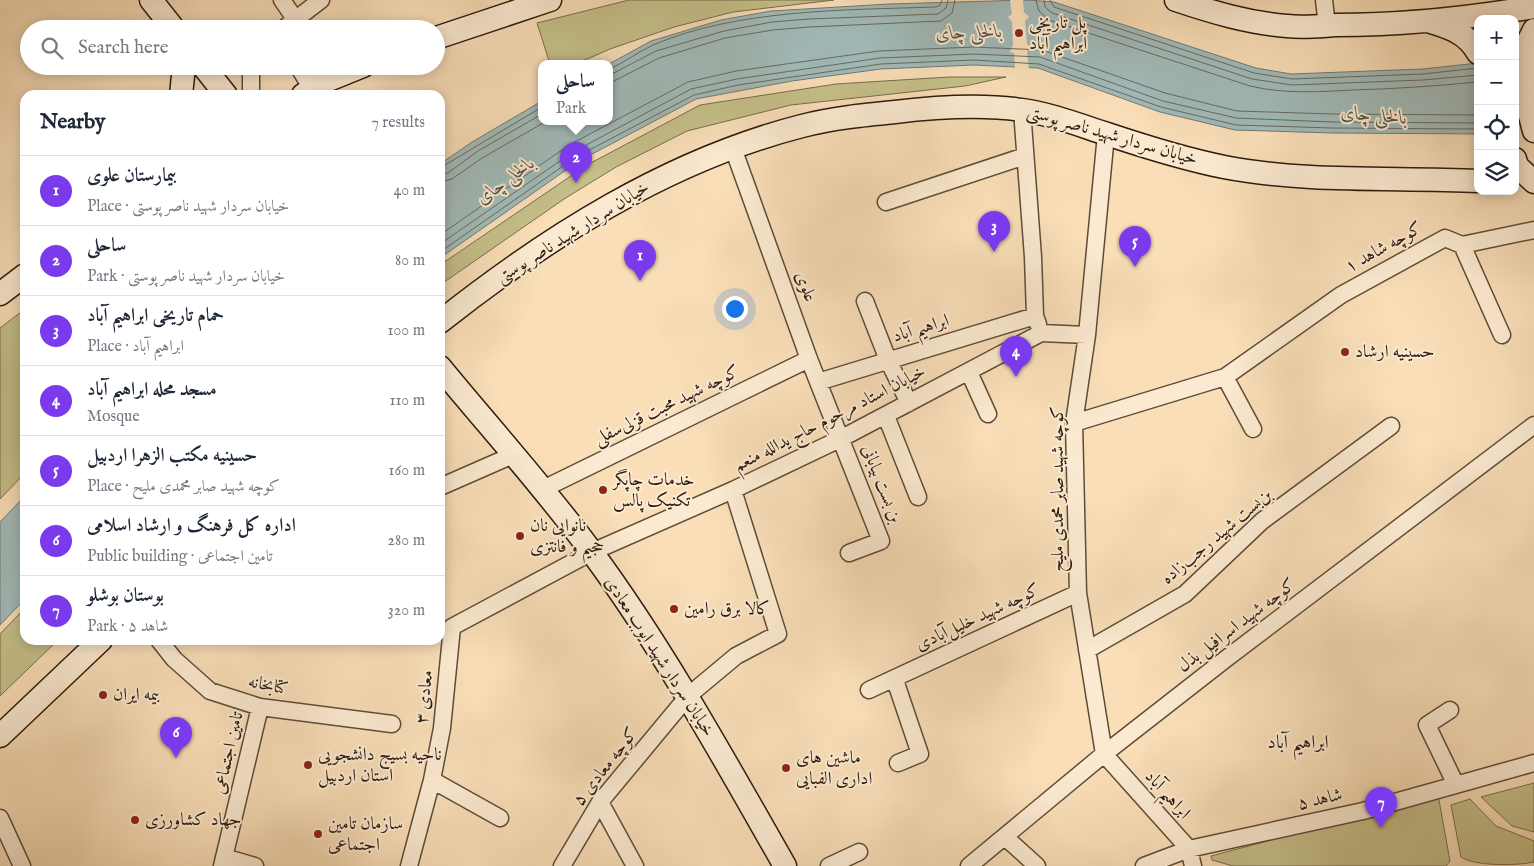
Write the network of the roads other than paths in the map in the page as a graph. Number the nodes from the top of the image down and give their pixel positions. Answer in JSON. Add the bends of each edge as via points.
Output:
{"nodes":[{"id":1,"x":151,"y":0,"type":"edge"},
{"id":2,"x":282,"y":0,"type":"edge"},
{"id":3,"x":321,"y":0,"type":"edge"},
{"id":4,"x":550,"y":0,"type":"edge"},
{"id":5,"x":1176,"y":0,"type":"edge"},
{"id":6,"x":1324,"y":0,"type":"edge"},
{"id":7,"x":1534,"y":7,"type":"edge"},
{"id":8,"x":1479,"y":11,"type":"edge"},
{"id":9,"x":1507,"y":15,"type":"edge"},
{"id":10,"x":167,"y":20,"type":"edge"},
{"id":11,"x":288,"y":20,"type":"edge"},
{"id":12,"x":294,"y":20,"type":"edge"},
{"id":13,"x":1427,"y":20,"type":"junction"},
{"id":14,"x":1327,"y":26,"type":"junction"},
{"id":15,"x":445,"y":35,"type":"edge"},
{"id":16,"x":1525,"y":44,"type":"edge"},
{"id":17,"x":1474,"y":46,"type":"edge"},
{"id":18,"x":183,"y":75,"type":"edge"},
{"id":19,"x":210,"y":75,"type":"edge"},
{"id":20,"x":251,"y":75,"type":"edge"},
{"id":21,"x":301,"y":75,"type":"edge"},
{"id":22,"x":344,"y":75,"type":"edge"},
{"id":23,"x":182,"y":90,"type":"edge"},
{"id":24,"x":222,"y":90,"type":"edge"},
{"id":25,"x":251,"y":90,"type":"edge"},
{"id":26,"x":307,"y":90,"type":"edge"},
{"id":27,"x":312,"y":90,"type":"edge"},
{"id":28,"x":1534,"y":90,"type":"edge"},
{"id":29,"x":1022,"y":110,"type":"junction"},
{"id":30,"x":1534,"y":131,"type":"edge"},
{"id":31,"x":1106,"y":134,"type":"junction"},
{"id":32,"x":733,"y":148,"type":"junction"},
{"id":33,"x":1025,"y":156,"type":"junction"},
{"id":34,"x":1519,"y":168,"type":"edge"},
{"id":35,"x":1474,"y":169,"type":"edge"},
{"id":36,"x":1443,"y":180,"type":"junction"},
{"id":37,"x":1474,"y":182,"type":"edge"},
{"id":38,"x":1519,"y":182,"type":"edge"},
{"id":39,"x":1534,"y":182,"type":"edge"},
{"id":40,"x":886,"y":202,"type":"dead end"},
{"id":41,"x":1534,"y":230,"type":"edge"},
{"id":42,"x":1462,"y":245,"type":"junction"},
{"id":43,"x":20,"y":279,"type":"edge"},
{"id":44,"x":0,"y":294,"type":"edge"},
{"id":45,"x":865,"y":300,"type":"dead end"},
{"id":46,"x":1035,"y":316,"type":"junction"},
{"id":47,"x":445,"y":318,"type":"edge"},
{"id":48,"x":1041,"y":333,"type":"junction"},
{"id":49,"x":1087,"y":335,"type":"junction"},
{"id":50,"x":1502,"y":335,"type":"dead end"},
{"id":51,"x":810,"y":359,"type":"junction"},
{"id":52,"x":888,"y":360,"type":"junction"},
{"id":53,"x":969,"y":372,"type":"junction"},
{"id":54,"x":445,"y":373,"type":"edge"},
{"id":55,"x":1224,"y":377,"type":"junction"},
{"id":56,"x":818,"y":382,"type":"junction"},
{"id":57,"x":909,"y":403,"type":"junction"},
{"id":58,"x":988,"y":414,"type":"dead end"},
{"id":59,"x":886,"y":416,"type":"junction"},
{"id":60,"x":1074,"y":423,"type":"junction"},
{"id":61,"x":1534,"y":425,"type":"edge"},
{"id":62,"x":1391,"y":426,"type":"dead end"},
{"id":63,"x":1253,"y":429,"type":"dead end"},
{"id":64,"x":842,"y":438,"type":"junction"},
{"id":65,"x":512,"y":455,"type":"junction"},
{"id":66,"x":445,"y":485,"type":"edge"},
{"id":67,"x":543,"y":489,"type":"junction"},
{"id":68,"x":733,"y":490,"type":"junction"},
{"id":69,"x":918,"y":497,"type":"dead end"},
{"id":70,"x":592,"y":552,"type":"junction"},
{"id":71,"x":849,"y":553,"type":"dead end"},
{"id":72,"x":1078,"y":593,"type":"junction"},
{"id":73,"x":96,"y":645,"type":"edge"},
{"id":74,"x":163,"y":645,"type":"edge"},
{"id":75,"x":1087,"y":650,"type":"junction"},
{"id":76,"x":895,"y":680,"type":"junction"},
{"id":77,"x":869,"y":690,"type":"dead end"},
{"id":78,"x":688,"y":696,"type":"junction"},
{"id":79,"x":260,"y":707,"type":"junction"},
{"id":80,"x":1450,"y":710,"type":"dead end"},
{"id":81,"x":392,"y":724,"type":"dead end"},
{"id":82,"x":0,"y":736,"type":"edge"},
{"id":83,"x":1104,"y":754,"type":"junction"},
{"id":84,"x":898,"y":763,"type":"dead end"},
{"id":85,"x":1534,"y":763,"type":"edge"},
{"id":86,"x":432,"y":780,"type":"junction"},
{"id":87,"x":1456,"y":785,"type":"junction"},
{"id":88,"x":600,"y":802,"type":"junction"},
{"id":89,"x":0,"y":818,"type":"edge"},
{"id":90,"x":500,"y":818,"type":"dead end"},
{"id":91,"x":1005,"y":838,"type":"junction"},
{"id":92,"x":1189,"y":849,"type":"junction"},
{"id":93,"x":859,"y":852,"type":"dead end"},
{"id":94,"x":223,"y":862,"type":"edge"},
{"id":95,"x":1150,"y":865,"type":"edge"},
{"id":96,"x":22,"y":866,"type":"edge"},
{"id":97,"x":255,"y":866,"type":"edge"},
{"id":98,"x":409,"y":866,"type":"edge"},
{"id":99,"x":562,"y":866,"type":"edge"},
{"id":100,"x":635,"y":866,"type":"edge"},
{"id":101,"x":785,"y":866,"type":"edge"},
{"id":102,"x":829,"y":866,"type":"edge"},
{"id":103,"x":969,"y":866,"type":"edge"},
{"id":104,"x":1037,"y":866,"type":"edge"},
{"id":105,"x":1193,"y":866,"type":"edge"}],
"edges":[{"from":1,"to":10,"type":"main road"},
{"from":2,"to":11,"type":"street"},
{"from":3,"to":12,"type":"street"},
{"from":4,"to":15,"type":"main road"},
{"from":5,"to":14,"type":"main road","via":[[1256,22]]},
{"from":6,"to":14,"type":"street"},
{"from":7,"to":9,"type":"main road"},
{"from":8,"to":9,"type":"main road"},
{"from":8,"to":13,"type":"main road"},
{"from":13,"to":14,"type":"main road"},
{"from":13,"to":17,"type":"main road","via":[[1454,29]]},
{"from":16,"to":28,"type":"main road"},
{"from":16,"to":30,"type":"main road"},
{"from":18,"to":23,"type":"main road"},
{"from":19,"to":24,"type":"main road"},
{"from":20,"to":25,"type":"street"},
{"from":21,"to":26,"type":"street"},
{"from":22,"to":27,"type":"main road"},
{"from":29,"to":31,"type":"main road","name":"خیابان سردار شهید ناصر پوستی","via":[[1063,119]]},
{"from":29,"to":32,"type":"main road","name":"خیابان سردار شهید ناصر پوستی","via":[[970,106],[849,117],[802,126]]},
{"from":29,"to":33,"type":"street"},
{"from":31,"to":36,"type":"main road","name":"خیابان سردار شهید ناصر پوستی","via":[[1181,158],[1228,168],[1298,175]]},
{"from":31,"to":49,"type":"street","name":"کوچه شهید صابر محمدی ملیح"},
{"from":32,"to":47,"type":"main road","name":"خیابان سردار شهید ناصر پوستی","via":[[636,191],[532,254]]},
{"from":32,"to":51,"type":"street","name":"علوی"},
{"from":33,"to":40,"type":"street"},
{"from":33,"to":46,"type":"street"},
{"from":34,"to":39,"type":"main road"},
{"from":35,"to":36,"type":"main road"},
{"from":36,"to":37,"type":"main road","name":"خیابان سردار شهید ناصر پوستی"},
{"from":38,"to":39,"type":"main road"},
{"from":41,"to":42,"type":"street","name":"کوچه شاهد ۱"},
{"from":42,"to":50,"type":"street"},
{"from":42,"to":55,"type":"street","name":"کوچه شاهد ۱","via":[[1445,238],[1341,295]]},
{"from":43,"to":44,"type":"main road"},
{"from":45,"to":52,"type":"street"},
{"from":46,"to":48,"type":"street"},
{"from":46,"to":52,"type":"street","name":"ابراهیم آباد"},
{"from":48,"to":49,"type":"street"},
{"from":48,"to":53,"type":"street","name":"خیابان استاد مرحوم حاج یدالله منعم"},
{"from":49,"to":60,"type":"street","name":"کوچه شهید صابر محمدی ملیح"},
{"from":51,"to":56,"type":"street","name":"علوی"},
{"from":51,"to":67,"type":"street","name":"کوچه شهید محبت قزلی‌سفلی"},
{"from":52,"to":56,"type":"street","name":"ابراهیم آباد"},
{"from":52,"to":57,"type":"street"},
{"from":53,"to":57,"type":"street","name":"خیابان استاد مرحوم حاج یدالله منعم"},
{"from":53,"to":58,"type":"street"},
{"from":54,"to":65,"type":"main road","name":"خیابان سردار شهید ایوب معادی"},
{"from":55,"to":60,"type":"street"},
{"from":55,"to":63,"type":"street"},
{"from":56,"to":64,"type":"street","name":"علوی"},
{"from":57,"to":59,"type":"street","name":"خیابان استاد مرحوم حاج یدالله منعم"},
{"from":59,"to":64,"type":"street","name":"خیابان استاد مرحوم حاج یدالله منعم"},
{"from":59,"to":69,"type":"street"},
{"from":60,"to":72,"type":"street","name":"کوچه شهید صابر محمدی ملیح"},
{"from":61,"to":83,"type":"street","name":"کوچه شهید اسرافیل بذل"},
{"from":62,"to":75,"type":"street","name":"بن‌بست شهید رجب‌زاده","via":[[1262,521],[1185,594]]},
{"from":64,"to":68,"type":"street","name":"خیابان استاد مرحوم حاج یدالله منعم"},
{"from":64,"to":71,"type":"street","name":"بن بست بیابانی","via":[[881,541]]},
{"from":65,"to":66,"type":"street"},
{"from":65,"to":67,"type":"main road","name":"خیابان سردار شهید ایوب معادی"},
{"from":67,"to":70,"type":"main road","name":"خیابان سردار شهید ایوب معادی"},
{"from":68,"to":70,"type":"street","name":"خیابان استاد مرحوم حاج یدالله منعم"},
{"from":68,"to":78,"type":"street","name":"کوچه معادی ۵","via":[[778,634],[736,656]]},
{"from":70,"to":78,"type":"main road","name":"خیابان سردار شهید ایوب معادی"},
{"from":70,"to":86,"type":"street","name":"معادی ۳","via":[[452,627],[442,728]]},
{"from":72,"to":75,"type":"street","name":"کوچه شهید صابر محمدی ملیح"},
{"from":72,"to":76,"type":"street","name":"کوچه شهید خلیل‌آبادی"},
{"from":73,"to":82,"type":"main road"},
{"from":74,"to":79,"type":"street","name":"کتابخانه","via":[[210,691]]},
{"from":75,"to":83,"type":"street","name":"کوچه شهید صابر محمدی ملیح"},
{"from":76,"to":77,"type":"street","name":"کوچه شهید خلیل‌آبادی"},
{"from":76,"to":84,"type":"street","via":[[920,754]]},
{"from":78,"to":88,"type":"street","name":"کوچه معادی ۵"},
{"from":78,"to":101,"type":"main road","name":"خیابان سردار شهید ایوب معادی"},
{"from":79,"to":81,"type":"street","name":"کتابخانه"},
{"from":79,"to":94,"type":"street","name":"تامین اجتماعی"},
{"from":80,"to":87,"type":"street","via":[[1427,724]]},
{"from":83,"to":91,"type":"street","name":"کوچه شهید اسرافیل بذل"},
{"from":83,"to":92,"type":"street","name":"ابراهیم آباد"},
{"from":85,"to":87,"type":"street","name":"شاهد ۵"},
{"from":86,"to":90,"type":"street"},
{"from":86,"to":98,"type":"street","name":"معادی ۳"},
{"from":87,"to":92,"type":"street","name":"شاهد ۵","via":[[1363,811]]},
{"from":88,"to":99,"type":"street","name":"کوچه معادی ۵"},
{"from":88,"to":100,"type":"street"},
{"from":89,"to":96,"type":"street"},
{"from":91,"to":103,"type":"street","name":"کوچه شهید اسرافیل بذل"},
{"from":91,"to":104,"type":"street"},
{"from":92,"to":95,"type":"street","name":"شاهد ۵"},
{"from":92,"to":105,"type":"street","name":"ابراهیم آباد"},
{"from":93,"to":102,"type":"street"},
{"from":94,"to":97,"type":"street"}]}
